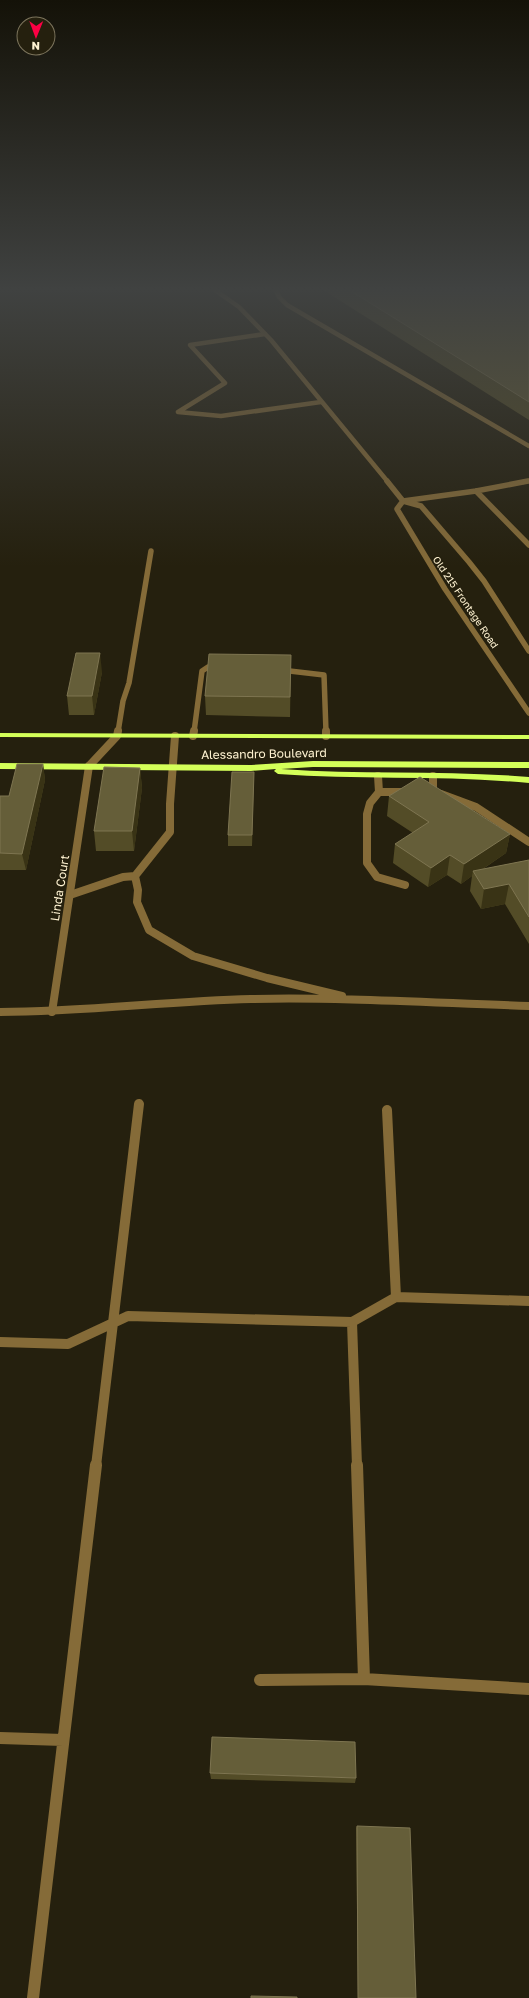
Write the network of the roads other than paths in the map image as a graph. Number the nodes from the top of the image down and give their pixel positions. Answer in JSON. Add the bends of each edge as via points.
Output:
{"nodes":[{"id":1,"x":224,"y":381,"type":"edge"},
{"id":2,"x":305,"y":381,"type":"edge"},
{"id":3,"x":419,"y":381,"type":"edge"},
{"id":4,"x":322,"y":402,"type":"junction"},
{"id":5,"x":529,"y":446,"type":"edge"},
{"id":6,"x":529,"y":481,"type":"edge"},
{"id":7,"x":476,"y":491,"type":"junction"},
{"id":8,"x":403,"y":501,"type":"junction"},
{"id":9,"x":529,"y":544,"type":"edge"},
{"id":10,"x":151,"y":551,"type":"dead end"},
{"id":11,"x":529,"y":651,"type":"edge"},
{"id":12,"x":227,"y":665,"type":"edge"},
{"id":13,"x":272,"y":670,"type":"edge"},
{"id":14,"x":529,"y":713,"type":"edge"},
{"id":15,"x":0,"y":735,"type":"edge"},
{"id":16,"x":117,"y":736,"type":"junction"},
{"id":17,"x":175,"y":736,"type":"junction"},
{"id":18,"x":193,"y":736,"type":"junction"},
{"id":19,"x":326,"y":736,"type":"junction"},
{"id":20,"x":529,"y":737,"type":"edge"},
{"id":21,"x":529,"y":765,"type":"edge"},
{"id":22,"x":0,"y":766,"type":"edge"},
{"id":23,"x":89,"y":766,"type":"junction"},
{"id":24,"x":173,"y":767,"type":"junction"},
{"id":25,"x":251,"y":768,"type":"junction"},
{"id":26,"x":378,"y":776,"type":"junction"},
{"id":27,"x":432,"y":776,"type":"junction"},
{"id":28,"x":529,"y":780,"type":"edge"},
{"id":29,"x":379,"y":792,"type":"junction"},
{"id":30,"x":410,"y":792,"type":"edge"},
{"id":31,"x":529,"y":842,"type":"edge"},
{"id":32,"x":135,"y":876,"type":"junction"},
{"id":33,"x":405,"y":885,"type":"dead end"},
{"id":34,"x":70,"y":895,"type":"junction"},
{"id":35,"x":355,"y":1000,"type":"junction"},
{"id":36,"x":529,"y":1006,"type":"edge"},
{"id":37,"x":0,"y":1012,"type":"edge"},
{"id":38,"x":52,"y":1012,"type":"junction"},
{"id":39,"x":139,"y":1104,"type":"dead end"},
{"id":40,"x":387,"y":1110,"type":"dead end"},
{"id":41,"x":396,"y":1297,"type":"junction"},
{"id":42,"x":529,"y":1301,"type":"edge"},
{"id":43,"x":352,"y":1322,"type":"junction"},
{"id":44,"x":111,"y":1324,"type":"junction"},
{"id":45,"x":0,"y":1342,"type":"edge"},
{"id":46,"x":260,"y":1680,"type":"dead end"},
{"id":47,"x":364,"y":1680,"type":"junction"},
{"id":48,"x":529,"y":1689,"type":"edge"},
{"id":49,"x":0,"y":1738,"type":"edge"},
{"id":50,"x":63,"y":1740,"type":"junction"},
{"id":51,"x":33,"y":1998,"type":"edge"}],
"edges":[{"from":1,"to":4,"type":"street","via":[[178,412],[221,416]]},
{"from":2,"to":4,"type":"street"},
{"from":3,"to":5,"type":"street"},
{"from":4,"to":8,"type":"street"},
{"from":6,"to":7,"type":"street"},
{"from":7,"to":8,"type":"street"},
{"from":7,"to":9,"type":"street"},
{"from":8,"to":11,"type":"street","name":"Old 215 Frontage Road","via":[[421,506],[469,562]]},
{"from":8,"to":14,"type":"street","name":"Old 215 Frontage Road","via":[[396,509],[445,589]]},
{"from":10,"to":16,"type":"street","via":[[129,683]]},
{"from":12,"to":18,"type":"street","via":[[208,667],[202,671]]},
{"from":13,"to":19,"type":"street","via":[[324,675]]},
{"from":15,"to":16,"type":"main road","name":"Alessandro Boulevard"},
{"from":16,"to":17,"type":"main road","name":"Alessandro Boulevard"},
{"from":16,"to":23,"type":"street"},
{"from":17,"to":18,"type":"main road","name":"Alessandro Boulevard"},
{"from":17,"to":24,"type":"street"},
{"from":18,"to":19,"type":"main road","name":"Alessandro Boulevard"},
{"from":19,"to":20,"type":"main road","name":"Alessandro Boulevard"},
{"from":21,"to":25,"type":"main road","name":"Alessandro Boulevard","via":[[313,764]]},
{"from":22,"to":23,"type":"main road","name":"Alessandro Boulevard"},
{"from":23,"to":24,"type":"main road","name":"Alessandro Boulevard"},
{"from":23,"to":34,"type":"street","name":"Linda Court"},
{"from":24,"to":25,"type":"main road","name":"Alessandro Boulevard"},
{"from":24,"to":32,"type":"street","via":[[170,832]]},
{"from":25,"to":26,"type":"main road","via":[[314,775]]},
{"from":26,"to":27,"type":"main road"},
{"from":26,"to":29,"type":"street"},
{"from":27,"to":28,"type":"main road"},
{"from":27,"to":31,"type":"street","via":[[429,792],[454,797],[498,819]]},
{"from":29,"to":30,"type":"street"},
{"from":29,"to":33,"type":"street","via":[[370,803],[367,814],[367,863],[377,877]]},
{"from":32,"to":34,"type":"street","via":[[123,877]]},
{"from":32,"to":35,"type":"street","via":[[137,902],[149,930],[193,956]]},
{"from":34,"to":38,"type":"street","name":"Linda Court"},
{"from":35,"to":36,"type":"street"},
{"from":35,"to":38,"type":"street","via":[[250,999]]},
{"from":37,"to":38,"type":"street"},
{"from":39,"to":44,"type":"street"},
{"from":40,"to":41,"type":"street"},
{"from":41,"to":42,"type":"street"},
{"from":41,"to":43,"type":"street"},
{"from":43,"to":44,"type":"street","via":[[128,1316]]},
{"from":43,"to":47,"type":"street"},
{"from":44,"to":45,"type":"street","via":[[68,1344]]},
{"from":44,"to":50,"type":"street"},
{"from":46,"to":47,"type":"street"},
{"from":47,"to":48,"type":"street"},
{"from":49,"to":50,"type":"street"},
{"from":50,"to":51,"type":"street"}]}
